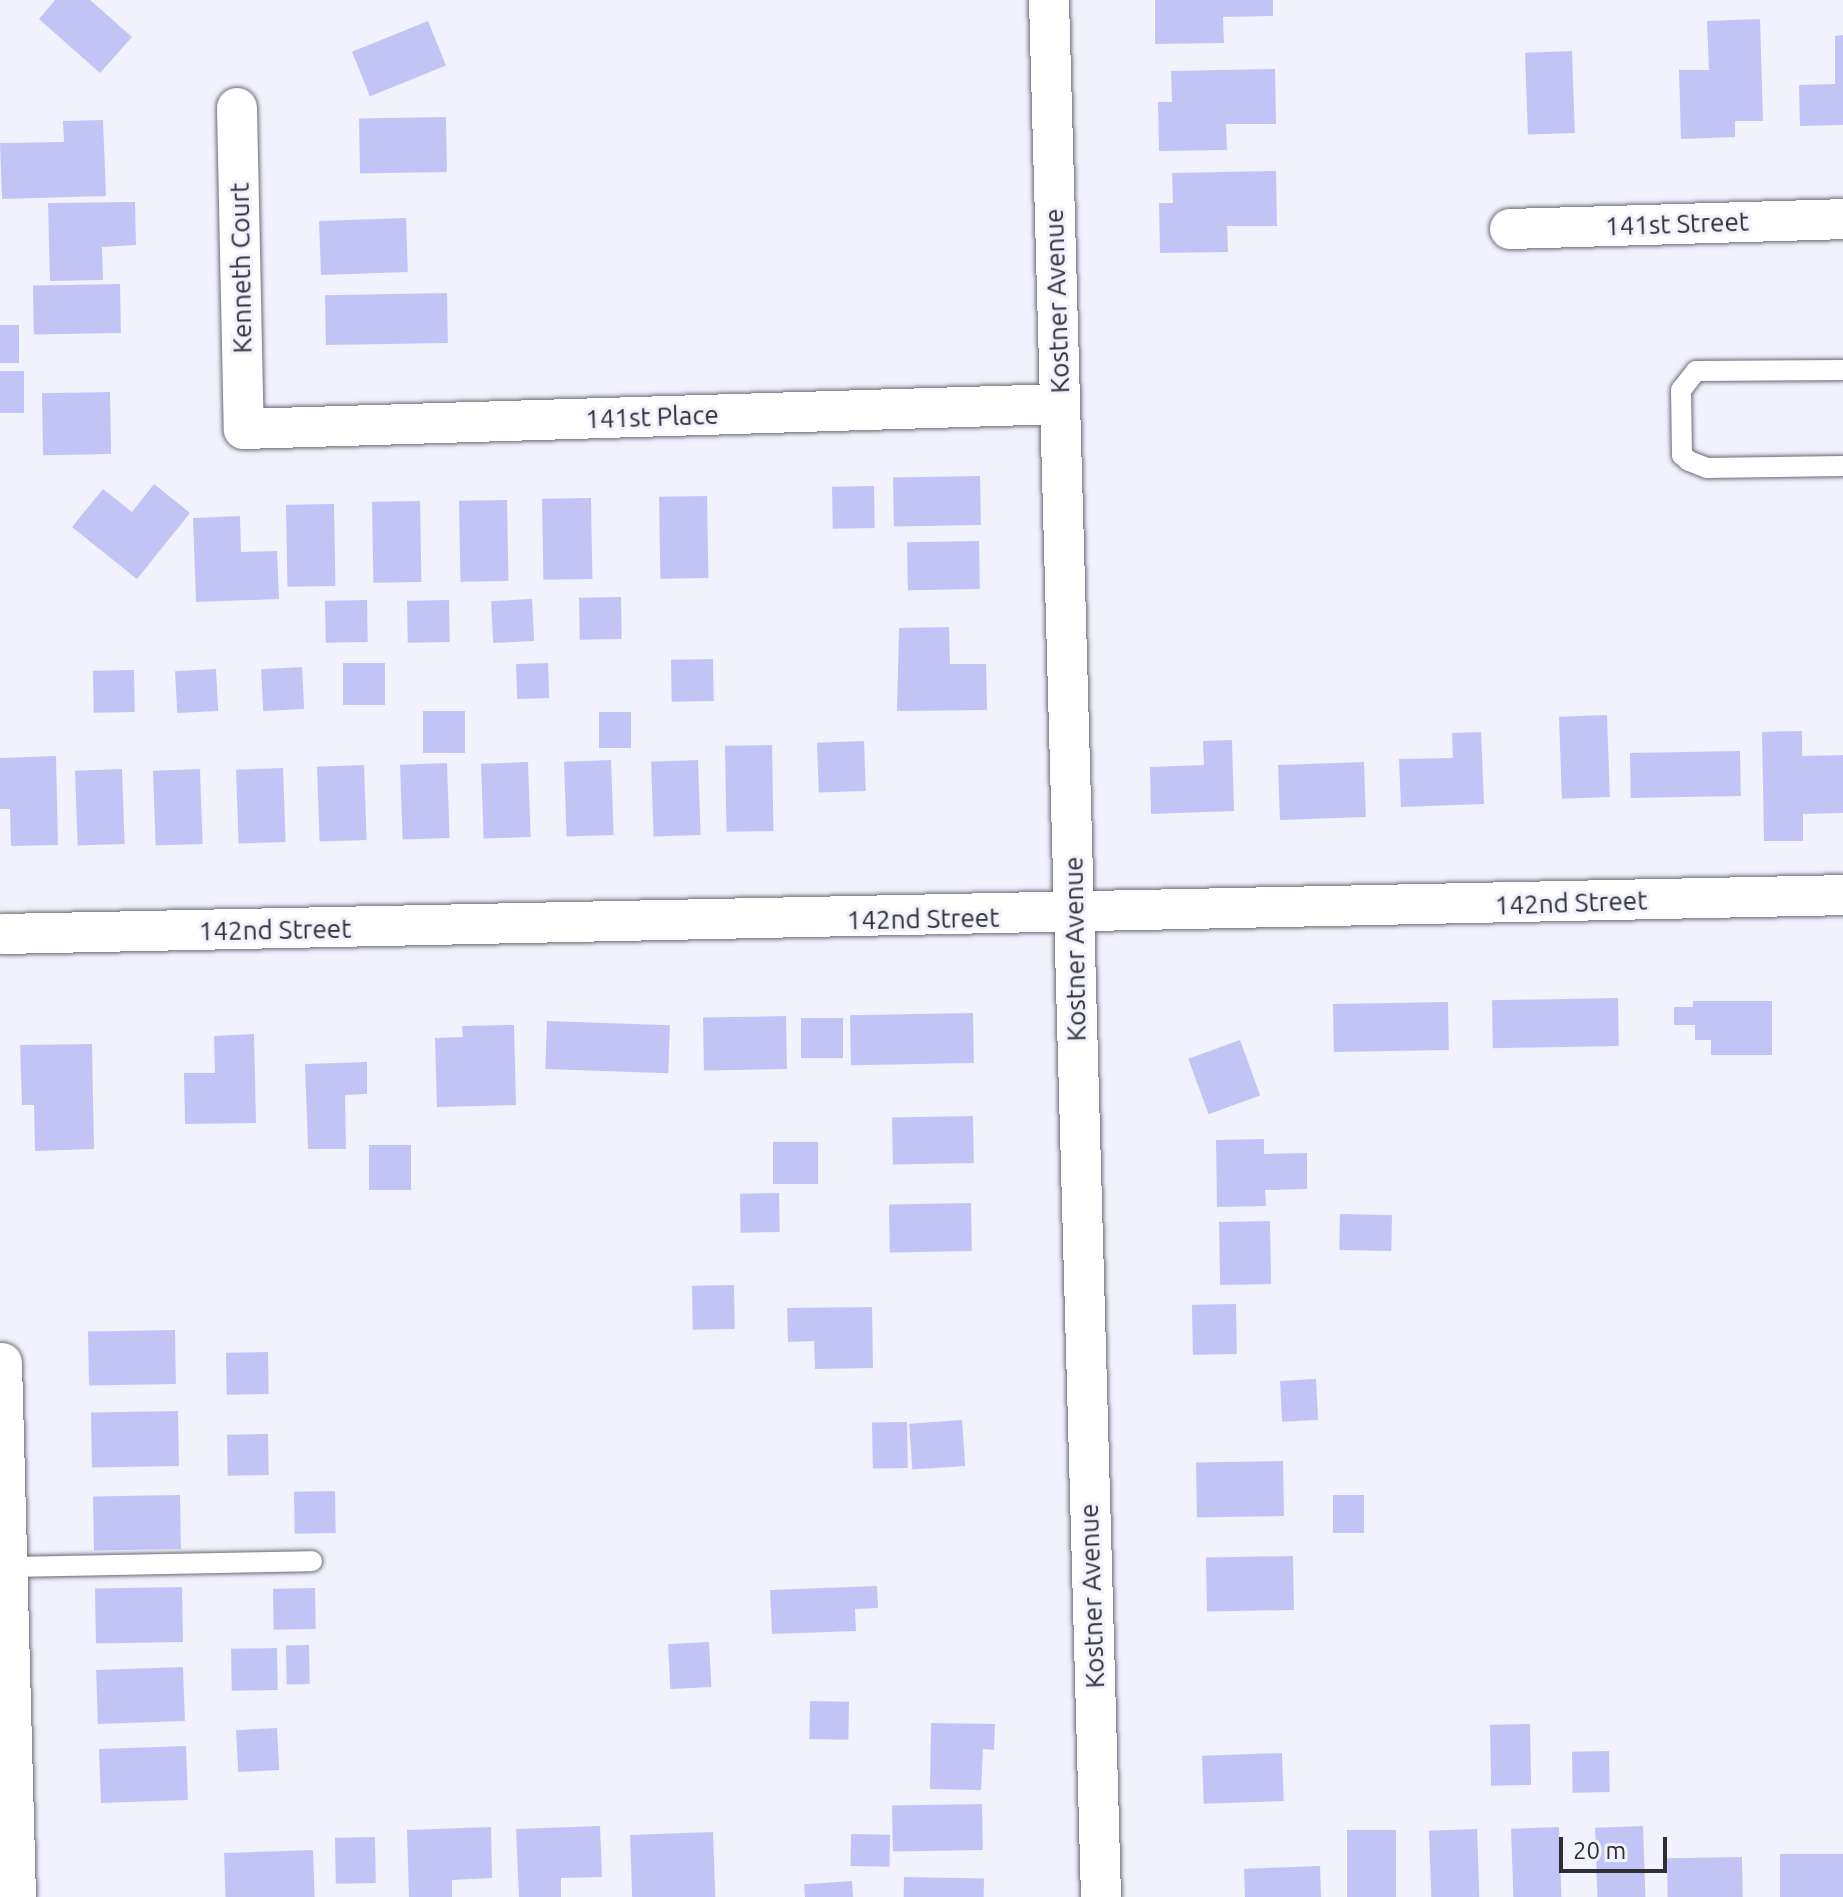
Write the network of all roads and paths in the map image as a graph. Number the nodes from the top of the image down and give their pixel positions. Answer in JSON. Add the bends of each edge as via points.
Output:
{"nodes":[{"id":1,"x":1049,"y":0,"type":"edge"},
{"id":2,"x":237,"y":108,"type":"dead end"},
{"id":3,"x":1843,"y":219,"type":"edge"},
{"id":4,"x":1510,"y":229,"type":"dead end"},
{"id":5,"x":1843,"y":370,"type":"edge"},
{"id":6,"x":1060,"y":404,"type":"junction"},
{"id":7,"x":244,"y":429,"type":"joint"},
{"id":8,"x":1843,"y":466,"type":"edge"},
{"id":9,"x":1843,"y":895,"type":"edge"},
{"id":10,"x":1074,"y":917,"type":"junction"},
{"id":11,"x":2,"y":934,"type":"dead end"},
{"id":12,"x":2,"y":1363,"type":"dead end"},
{"id":13,"x":2,"y":1425,"type":"edge"},
{"id":14,"x":312,"y":1561,"type":"dead end"},
{"id":15,"x":8,"y":1567,"type":"junction"},
{"id":16,"x":5,"y":1689,"type":"edge"},
{"id":17,"x":16,"y":1897,"type":"edge"},
{"id":18,"x":1101,"y":1897,"type":"edge"}],
"edges":[{"from":1,"to":6,"type":"street","name":"Kostner Avenue"},
{"from":2,"to":7,"type":"street","name":"Kenneth Court"},
{"from":3,"to":4,"type":"street","name":"141st Street"},
{"from":5,"to":8,"type":"lane","via":[[1696,371],[1681,390],[1682,455],[1689,461],[1707,468]]},
{"from":6,"to":7,"type":"street","name":"141st Place"},
{"from":6,"to":10,"type":"street","name":"Kostner Avenue"},
{"from":9,"to":10,"type":"street","name":"142nd Street"},
{"from":10,"to":11,"type":"street","name":"142nd Street"},
{"from":10,"to":18,"type":"street","name":"Kostner Avenue"},
{"from":12,"to":13,"type":"street"},
{"from":13,"to":15,"type":"street"},
{"from":14,"to":15,"type":"lane"},
{"from":15,"to":16,"type":"street"},
{"from":16,"to":17,"type":"street"}]}
